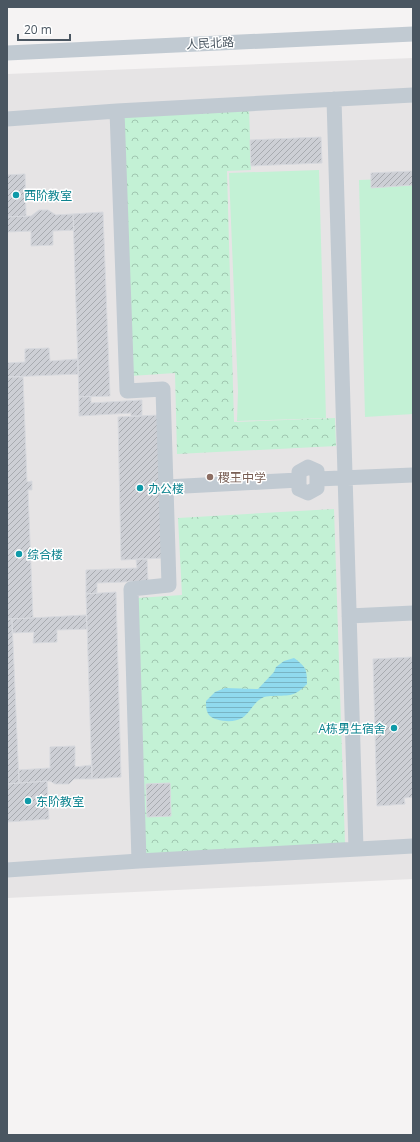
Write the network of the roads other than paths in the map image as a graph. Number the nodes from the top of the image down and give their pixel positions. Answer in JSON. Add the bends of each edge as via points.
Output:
{"nodes":[{"id":1,"x":413,"y":34,"type":"edge"},
{"id":2,"x":7,"y":53,"type":"edge"},
{"id":3,"x":413,"y":95,"type":"edge"},
{"id":4,"x":334,"y":99,"type":"junction"},
{"id":5,"x":117,"y":111,"type":"junction"},
{"id":6,"x":7,"y":119,"type":"edge"},
{"id":7,"x":413,"y":474,"type":"edge"},
{"id":8,"x":345,"y":478,"type":"junction"},
{"id":9,"x":166,"y":487,"type":"junction"},
{"id":10,"x":413,"y":613,"type":"edge"},
{"id":11,"x":349,"y":616,"type":"junction"},
{"id":12,"x":413,"y":846,"type":"edge"},
{"id":13,"x":356,"y":849,"type":"junction"},
{"id":14,"x":139,"y":861,"type":"junction"},
{"id":15,"x":7,"y":870,"type":"edge"}],
"edges":[{"from":1,"to":2,"type":"street","name":"人民北路"},
{"from":3,"to":4,"type":"street"},
{"from":4,"to":5,"type":"street"},
{"from":4,"to":8,"type":"street"},
{"from":5,"to":6,"type":"street"},
{"from":5,"to":9,"type":"street","via":[[127,391],[163,390]]},
{"from":7,"to":8,"type":"street"},
{"from":8,"to":9,"type":"street","via":[[318,479],[318,488],[308,493],[299,489],[298,480]]},
{"from":8,"to":11,"type":"street"},
{"from":9,"to":14,"type":"street","via":[[169,585],[131,588]]},
{"from":10,"to":11,"type":"street"},
{"from":11,"to":13,"type":"street"},
{"from":12,"to":13,"type":"street"},
{"from":13,"to":14,"type":"street"},
{"from":14,"to":15,"type":"street"}]}
